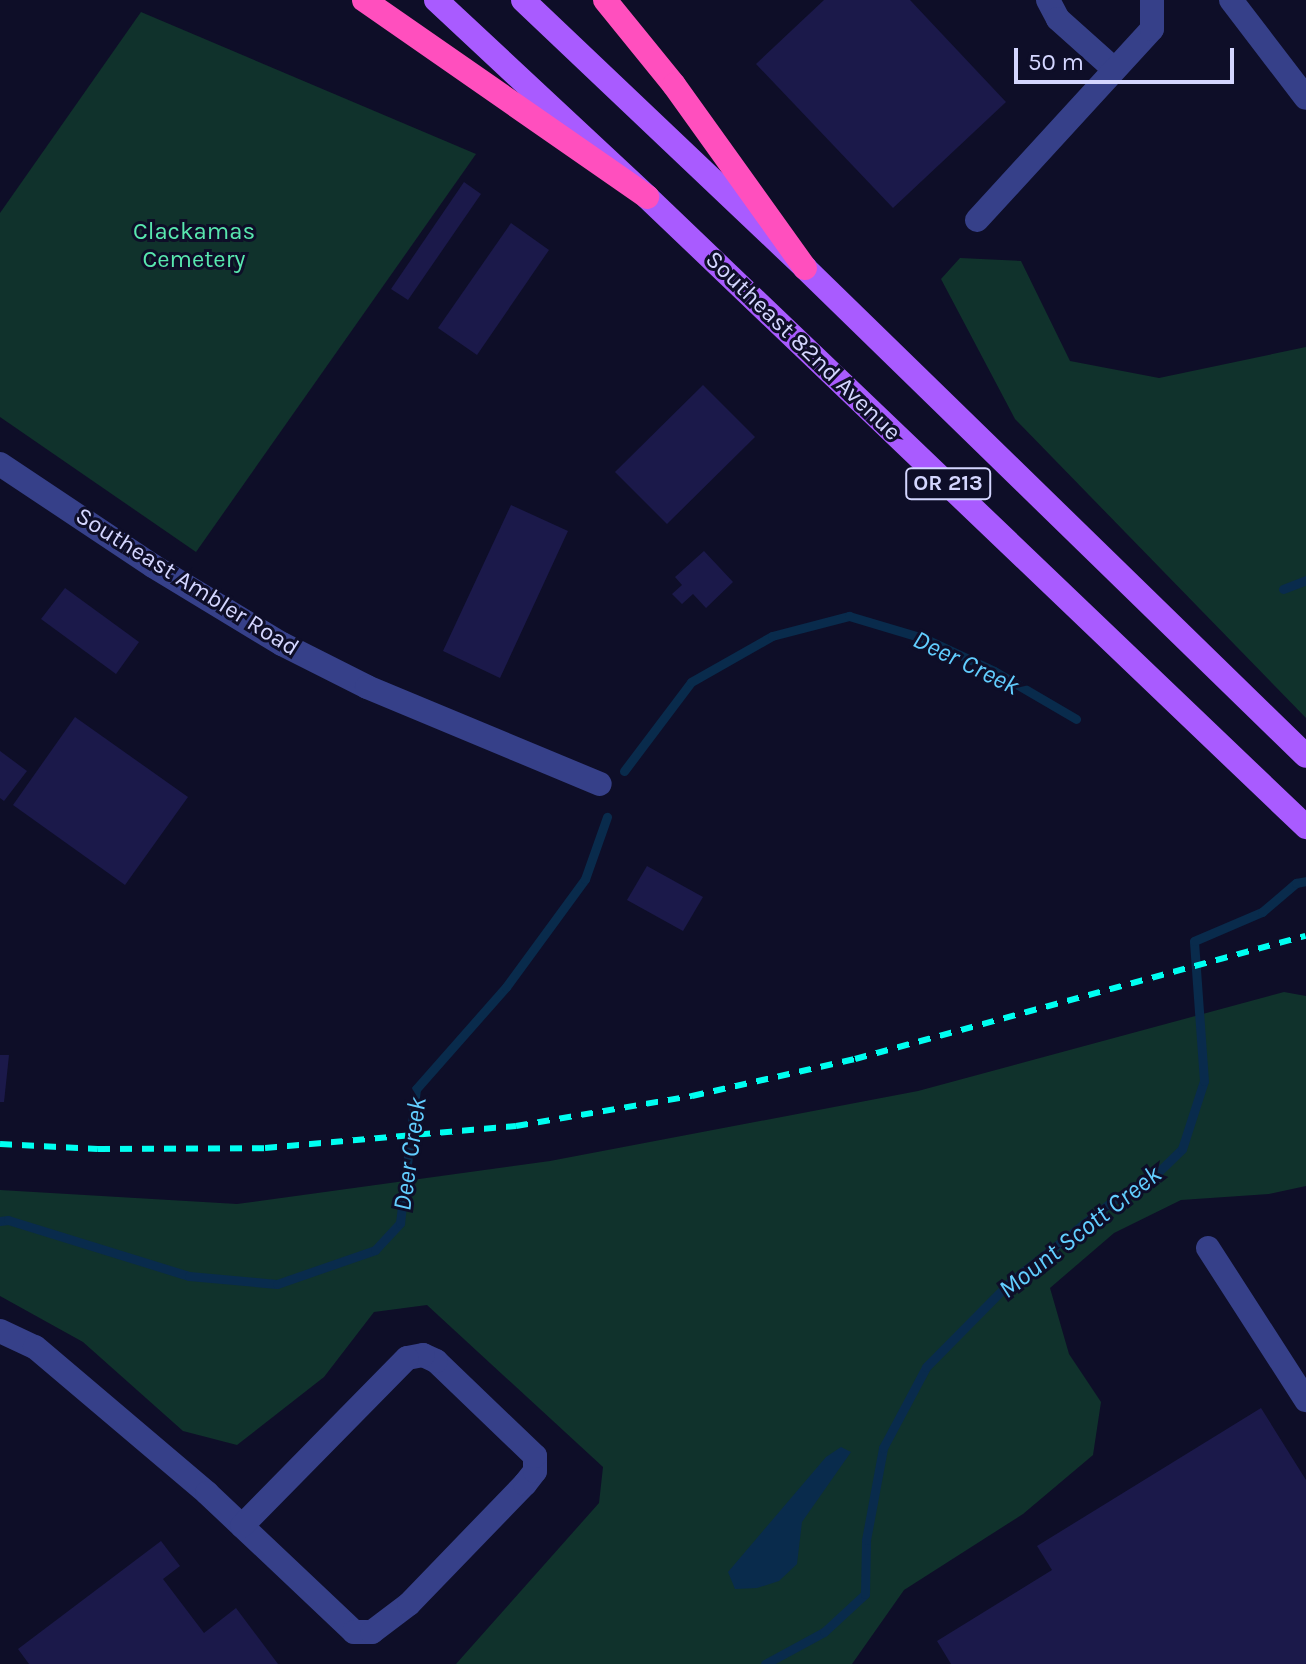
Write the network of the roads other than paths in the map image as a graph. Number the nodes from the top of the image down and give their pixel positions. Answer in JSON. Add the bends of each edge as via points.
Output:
{"nodes":[{"id":1,"x":364,"y":0,"type":"edge"},
{"id":2,"x":436,"y":0,"type":"edge"},
{"id":3,"x":523,"y":0,"type":"edge"},
{"id":4,"x":605,"y":0,"type":"edge"},
{"id":5,"x":1048,"y":0,"type":"edge"},
{"id":6,"x":1152,"y":0,"type":"edge"},
{"id":7,"x":1231,"y":0,"type":"edge"},
{"id":8,"x":1114,"y":69,"type":"junction"},
{"id":9,"x":1306,"y":98,"type":"edge"},
{"id":10,"x":647,"y":197,"type":"junction"},
{"id":11,"x":977,"y":220,"type":"dead end"},
{"id":12,"x":805,"y":268,"type":"junction"},
{"id":13,"x":0,"y":464,"type":"edge"},
{"id":14,"x":1304,"y":754,"type":"edge"},
{"id":15,"x":600,"y":784,"type":"dead end"},
{"id":16,"x":1306,"y":827,"type":"edge"},
{"id":17,"x":1208,"y":1248,"type":"dead end"},
{"id":18,"x":0,"y":1331,"type":"edge"},
{"id":19,"x":1306,"y":1400,"type":"edge"},
{"id":20,"x":242,"y":1526,"type":"junction"}],
"edges":[{"from":1,"to":10,"type":"highway"},
{"from":2,"to":10,"type":"main road","name":"Southeast 82nd Avenue","number":"OR 213"},
{"from":3,"to":12,"type":"main road","number":"OR 213"},
{"from":4,"to":12,"type":"highway","via":[[674,85]]},
{"from":5,"to":8,"type":"street","via":[[1058,19]]},
{"from":6,"to":8,"type":"street","via":[[1152,29]]},
{"from":7,"to":9,"type":"street"},
{"from":8,"to":11,"type":"street"},
{"from":10,"to":16,"type":"main road","name":"Southeast 82nd Avenue","number":"OR 213"},
{"from":12,"to":14,"type":"main road","number":"OR 213"},
{"from":13,"to":15,"type":"street","name":"Southeast Ambler Road","via":[[282,644],[367,687]]},
{"from":17,"to":19,"type":"street"},
{"from":18,"to":20,"type":"street","via":[[35,1347]]},
{"from":20,"to":20,"type":"street","via":[[354,1632],[372,1632],[409,1604],[525,1484],[535,1471],[535,1456],[436,1361],[423,1355],[407,1358]]}]}
